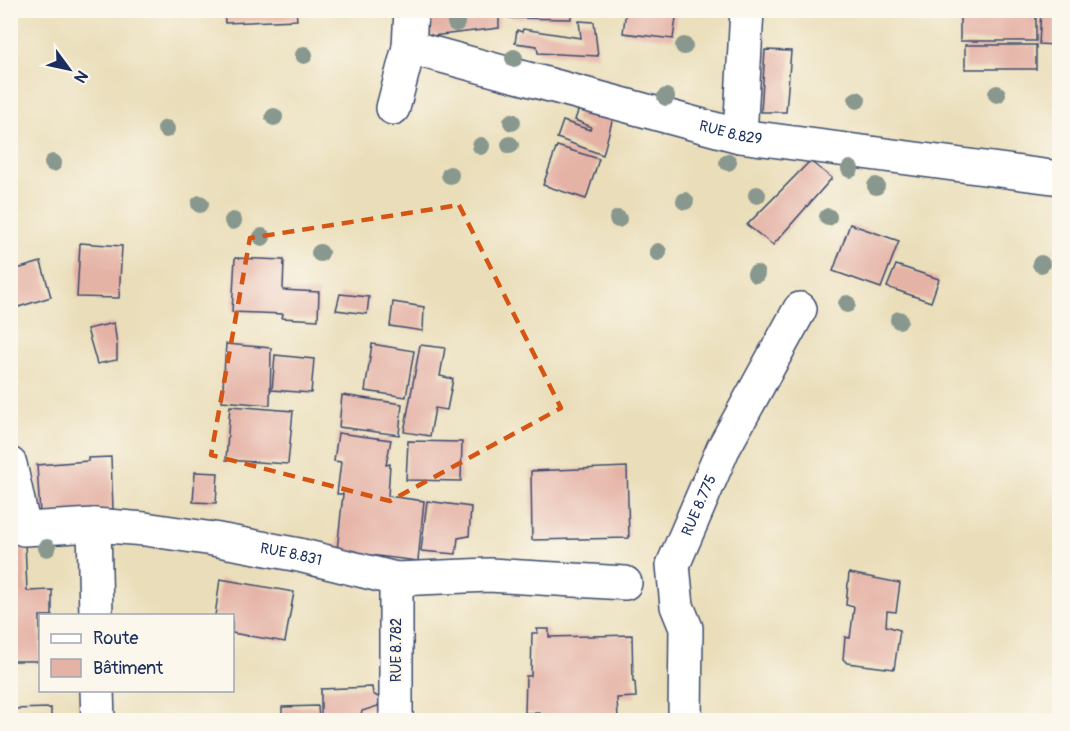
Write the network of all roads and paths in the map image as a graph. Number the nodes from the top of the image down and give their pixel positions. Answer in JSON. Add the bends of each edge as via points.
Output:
{"nodes":[{"id":1,"x":411,"y":10,"type":"edge"},
{"id":2,"x":747,"y":10,"type":"edge"},
{"id":3,"x":409,"y":47,"type":"junction"},
{"id":4,"x":393,"y":108,"type":"dead end"},
{"id":5,"x":740,"y":136,"type":"junction"},
{"id":6,"x":1059,"y":178,"type":"edge"},
{"id":7,"x":800,"y":309,"type":"dead end"},
{"id":8,"x":10,"y":464,"type":"edge"},
{"id":9,"x":94,"y":525,"type":"junction"},
{"id":10,"x":17,"y":531,"type":"edge"},
{"id":11,"x":396,"y":579,"type":"junction"},
{"id":12,"x":625,"y":583,"type":"dead end"},
{"id":13,"x":96,"y":614,"type":"edge"},
{"id":14,"x":97,"y":692,"type":"edge"},
{"id":15,"x":98,"y":720,"type":"edge"},
{"id":16,"x":396,"y":720,"type":"edge"},
{"id":17,"x":685,"y":720,"type":"edge"}],
"edges":[{"from":1,"to":3,"type":"street"},
{"from":2,"to":5,"type":"street"},
{"from":3,"to":4,"type":"street"},
{"from":3,"to":5,"type":"street","name":"RUE 8.829"},
{"from":5,"to":6,"type":"street","name":"RUE 8.829"},
{"from":7,"to":17,"type":"street","name":"RUE 8.775","via":[[723,449],[673,565],[677,606],[686,628]]},
{"from":8,"to":10,"type":"street","name":"RUE 8.831"},
{"from":9,"to":10,"type":"street","name":"RUE 8.831"},
{"from":9,"to":11,"type":"street","name":"RUE 8.831","via":[[213,539]]},
{"from":9,"to":13,"type":"street"},
{"from":11,"to":12,"type":"street","name":"RUE 8.831","via":[[489,575]]},
{"from":11,"to":16,"type":"street","name":"RUE 8.782"},
{"from":14,"to":15,"type":"street"}]}
